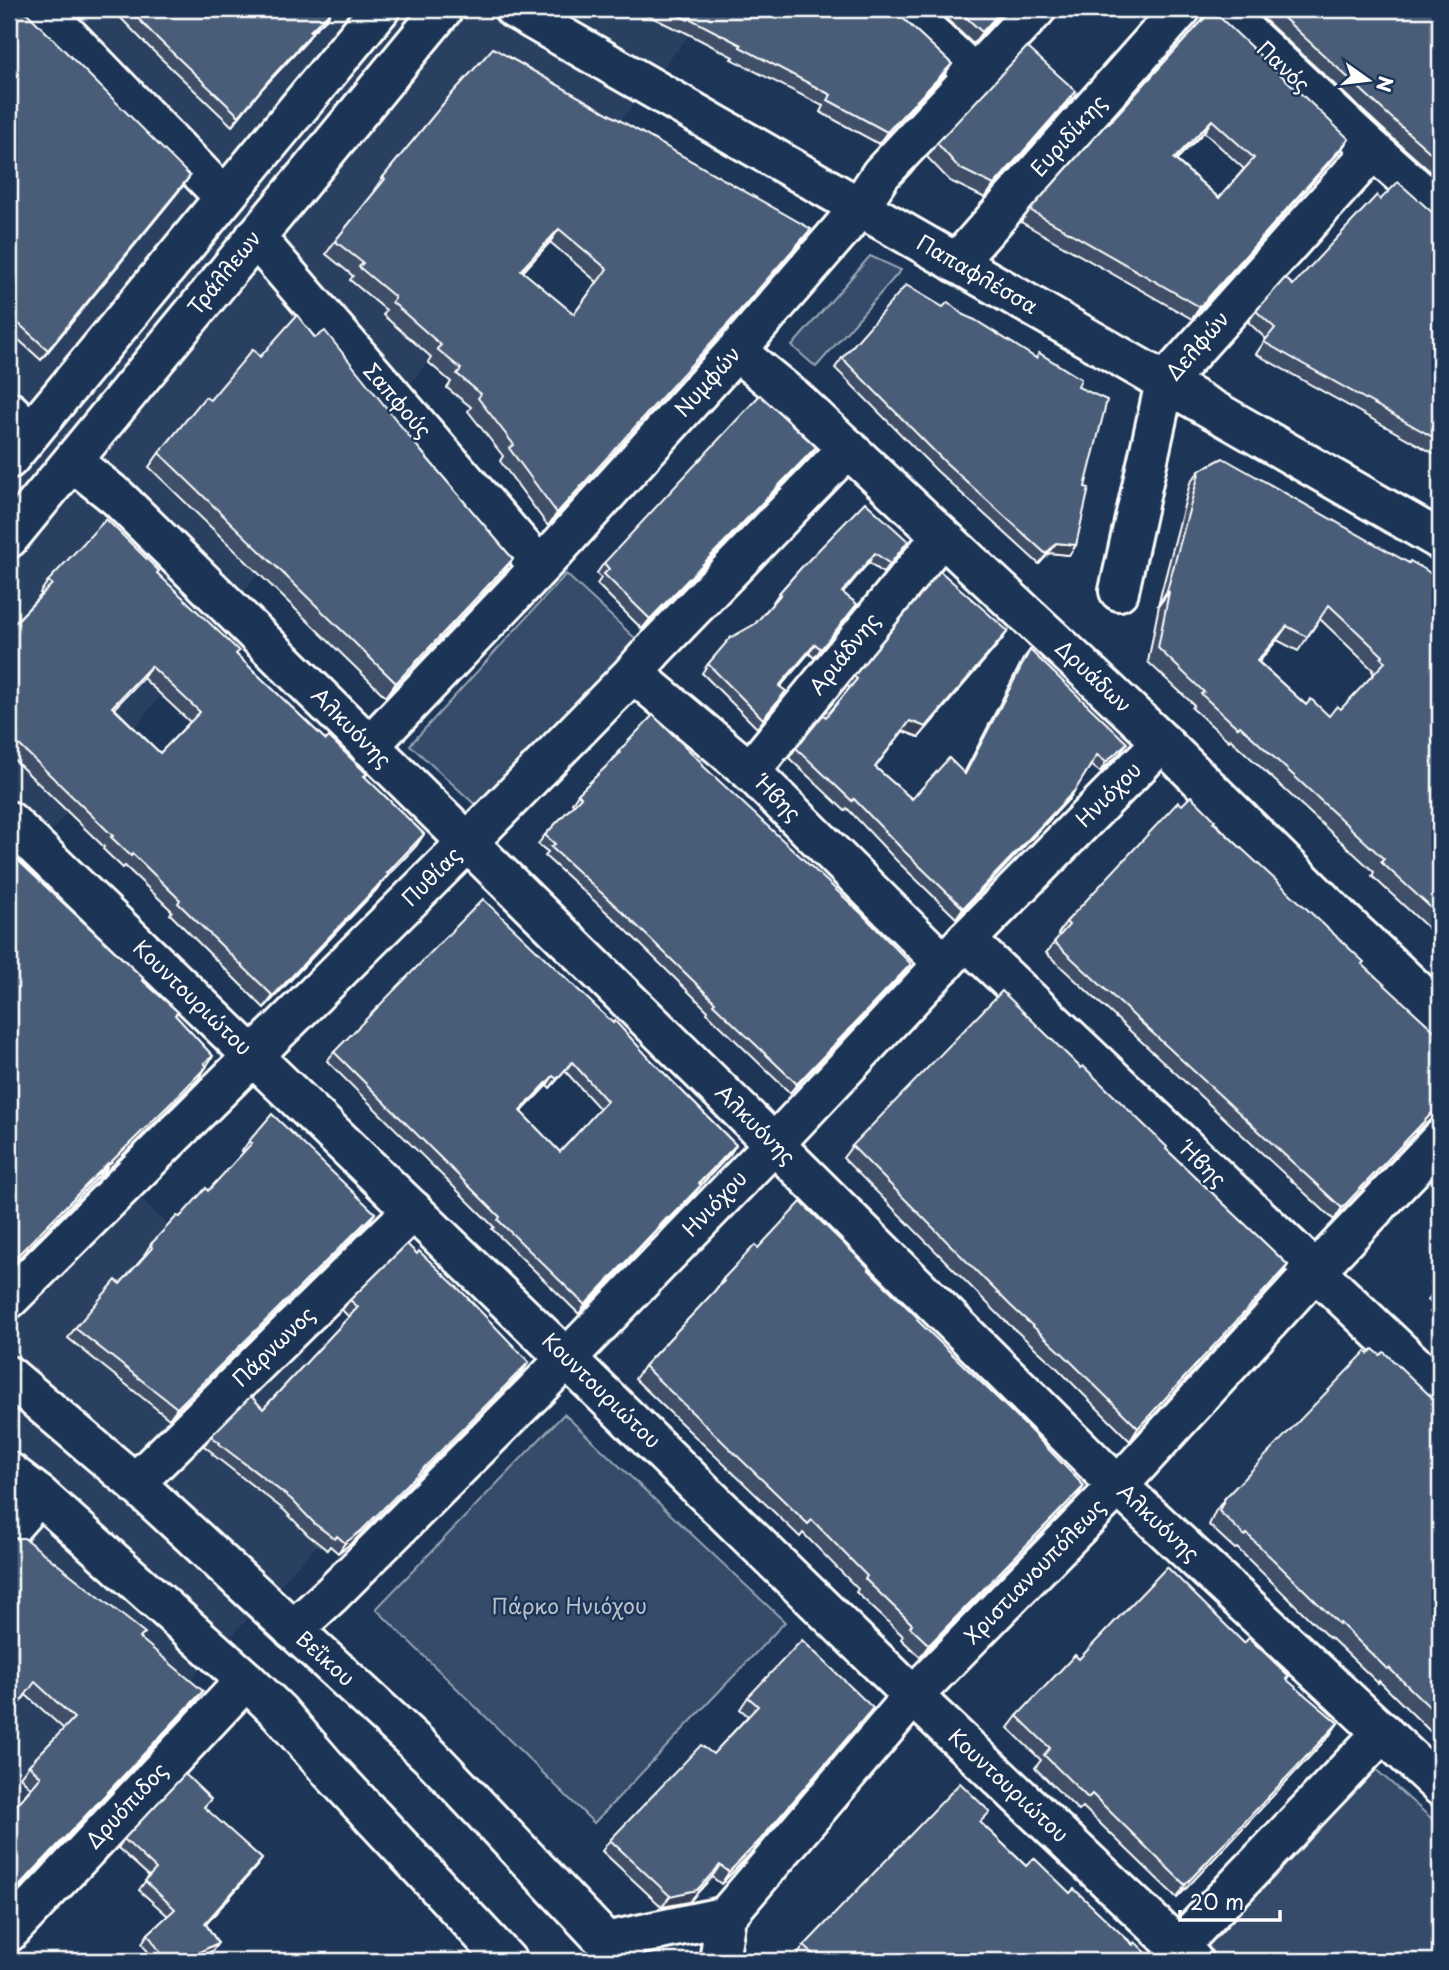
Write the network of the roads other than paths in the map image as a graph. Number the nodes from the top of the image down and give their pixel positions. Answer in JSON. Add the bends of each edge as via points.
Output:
{"nodes":[{"id":1,"x":43,"y":9,"type":"edge"},
{"id":2,"x":380,"y":9,"type":"edge"},
{"id":3,"x":443,"y":9,"type":"edge"},
{"id":4,"x":514,"y":9,"type":"edge"},
{"id":5,"x":904,"y":9,"type":"edge"},
{"id":6,"x":1035,"y":9,"type":"edge"},
{"id":7,"x":1181,"y":9,"type":"edge"},
{"id":8,"x":1221,"y":9,"type":"edge"},
{"id":9,"x":974,"y":74,"type":"junction"},
{"id":10,"x":1373,"y":150,"type":"junction"},
{"id":11,"x":224,"y":197,"type":"junction"},
{"id":12,"x":860,"y":206,"type":"junction"},
{"id":13,"x":1440,"y":209,"type":"edge"},
{"id":14,"x":255,"y":237,"type":"junction"},
{"id":15,"x":956,"y":263,"type":"junction"},
{"id":16,"x":737,"y":351,"type":"junction"},
{"id":17,"x":1165,"y":382,"type":"junction"},
{"id":18,"x":16,"y":434,"type":"edge"},
{"id":19,"x":848,"y":448,"type":"junction"},
{"id":20,"x":73,"y":461,"type":"junction"},
{"id":21,"x":1438,"y":536,"type":"edge"},
{"id":22,"x":941,"y":537,"type":"junction"},
{"id":23,"x":9,"y":538,"type":"edge"},
{"id":24,"x":539,"y":566,"type":"junction"},
{"id":25,"x":1119,"y":591,"type":"dead end"},
{"id":26,"x":633,"y":673,"type":"junction"},
{"id":27,"x":1162,"y":742,"type":"junction"},
{"id":28,"x":369,"y":746,"type":"junction"},
{"id":29,"x":750,"y":771,"type":"junction"},
{"id":30,"x":9,"y":821,"type":"edge"},
{"id":31,"x":468,"y":842,"type":"junction"},
{"id":32,"x":955,"y":952,"type":"junction"},
{"id":33,"x":1440,"y":1012,"type":"edge"},
{"id":34,"x":252,"y":1055,"type":"junction"},
{"id":35,"x":1440,"y":1140,"type":"edge"},
{"id":36,"x":774,"y":1144,"type":"junction"},
{"id":37,"x":413,"y":1210,"type":"junction"},
{"id":38,"x":1315,"y":1271,"type":"junction"},
{"id":39,"x":9,"y":1299,"type":"edge"},
{"id":40,"x":566,"y":1357,"type":"junction"},
{"id":41,"x":9,"y":1376,"type":"edge"},
{"id":42,"x":1440,"y":1389,"type":"edge"},
{"id":43,"x":9,"y":1472,"type":"edge"},
{"id":44,"x":135,"y":1482,"type":"junction"},
{"id":45,"x":1118,"y":1486,"type":"junction"},
{"id":46,"x":39,"y":1494,"type":"junction"},
{"id":47,"x":9,"y":1529,"type":"edge"},
{"id":48,"x":293,"y":1630,"type":"junction"},
{"id":49,"x":246,"y":1680,"type":"junction"},
{"id":50,"x":913,"y":1696,"type":"junction"},
{"id":51,"x":1382,"y":1732,"type":"junction"},
{"id":52,"x":1440,"y":1786,"type":"edge"},
{"id":53,"x":726,"y":1916,"type":"junction"},
{"id":54,"x":9,"y":1932,"type":"edge"},
{"id":55,"x":615,"y":1952,"type":"edge"},
{"id":56,"x":1186,"y":1954,"type":"edge"},
{"id":57,"x":508,"y":1961,"type":"edge"},
{"id":58,"x":719,"y":1961,"type":"edge"}],
"edges":[{"from":1,"to":11,"type":"street"},
{"from":2,"to":11,"type":"street"},
{"from":3,"to":14,"type":"street","name":"Τράλλεων"},
{"from":4,"to":12,"type":"street","name":"Παπαφλέσσα"},
{"from":5,"to":9,"type":"street"},
{"from":6,"to":9,"type":"street","name":"Νυμφών"},
{"from":7,"to":15,"type":"street","name":"Ευριδίκης"},
{"from":8,"to":10,"type":"street","name":"Πανός"},
{"from":9,"to":12,"type":"street","name":"Νυμφών","via":[[881,174]]},
{"from":10,"to":13,"type":"street","name":"Πανός"},
{"from":10,"to":17,"type":"street","name":"Δελφών"},
{"from":11,"to":18,"type":"street"},
{"from":12,"to":15,"type":"street","name":"Παπαφλέσσα"},
{"from":12,"to":16,"type":"street","name":"Νυμφών"},
{"from":14,"to":20,"type":"street","name":"Τράλλεων"},
{"from":14,"to":24,"type":"street","name":"Σαπφούς"},
{"from":15,"to":17,"type":"street","name":"Παπαφλέσσα"},
{"from":16,"to":19,"type":"street","name":"Δρυάδων"},
{"from":16,"to":24,"type":"street","name":"Νυμφών"},
{"from":17,"to":21,"type":"street","name":"Παπαφλέσσα"},
{"from":17,"to":25,"type":"street","name":"Δελφών"},
{"from":19,"to":22,"type":"street","name":"Δρυάδων"},
{"from":19,"to":26,"type":"street","name":"Πυθίας"},
{"from":20,"to":23,"type":"street","name":"Τράλλεων"},
{"from":20,"to":28,"type":"street","name":"Αλκυόνης","via":[[118,498]]},
{"from":22,"to":27,"type":"street","name":"Δρυάδων"},
{"from":22,"to":29,"type":"street","name":"Αριάδνης"},
{"from":24,"to":28,"type":"street","name":"Νυμφών"},
{"from":26,"to":29,"type":"street","name":"Ήβης"},
{"from":26,"to":31,"type":"street","name":"Πυθίας"},
{"from":27,"to":32,"type":"street","name":"Ηνιόχου"},
{"from":27,"to":33,"type":"street","name":"Δρυάδων"},
{"from":28,"to":31,"type":"street","name":"Αλκυόνης"},
{"from":29,"to":32,"type":"street","name":"Ήβης"},
{"from":30,"to":34,"type":"street","name":"Κουντουριώτου"},
{"from":31,"to":34,"type":"street","name":"Πυθίας"},
{"from":31,"to":36,"type":"street","name":"Αλκυόνης"},
{"from":32,"to":36,"type":"street","name":"Ηνιόχου"},
{"from":32,"to":38,"type":"street","name":"Ήβης"},
{"from":34,"to":37,"type":"street","name":"Κουντουριώτου"},
{"from":34,"to":39,"type":"street","name":"Πυθίας"},
{"from":35,"to":38,"type":"street","name":"Χριστιανουπόλεως"},
{"from":36,"to":40,"type":"street","name":"Ηνιόχου"},
{"from":36,"to":45,"type":"street","name":"Αλκυόνης"},
{"from":37,"to":40,"type":"street","name":"Κουντουριώτου"},
{"from":37,"to":44,"type":"street","name":"Πάρνωνος"},
{"from":38,"to":42,"type":"street","name":"Ήβης"},
{"from":38,"to":45,"type":"street","name":"Χριστιανουπόλεως"},
{"from":40,"to":48,"type":"street","name":"Ηνιόχου"},
{"from":40,"to":50,"type":"street","name":"Κουντουριώτου"},
{"from":41,"to":44,"type":"street","name":"Βεΐκου"},
{"from":43,"to":46,"type":"street"},
{"from":44,"to":48,"type":"street","name":"Βεΐκου"},
{"from":45,"to":50,"type":"street","name":"Χριστιανουπόλεως"},
{"from":45,"to":51,"type":"street","name":"Αλκυόνης"},
{"from":46,"to":47,"type":"street"},
{"from":46,"to":49,"type":"street"},
{"from":48,"to":55,"type":"street","name":"Βεΐκου","via":[[431,1757]]},
{"from":49,"to":54,"type":"street","name":"Δρυόπιδος"},
{"from":49,"to":57,"type":"street"},
{"from":50,"to":53,"type":"street","name":"Χριστιανουπόλεως"},
{"from":50,"to":56,"type":"street","name":"Κουντουριώτου"},
{"from":51,"to":52,"type":"street","name":"Αλκυόνης"},
{"from":51,"to":56,"type":"street"},
{"from":53,"to":55,"type":"street"},
{"from":53,"to":58,"type":"street"}]}
